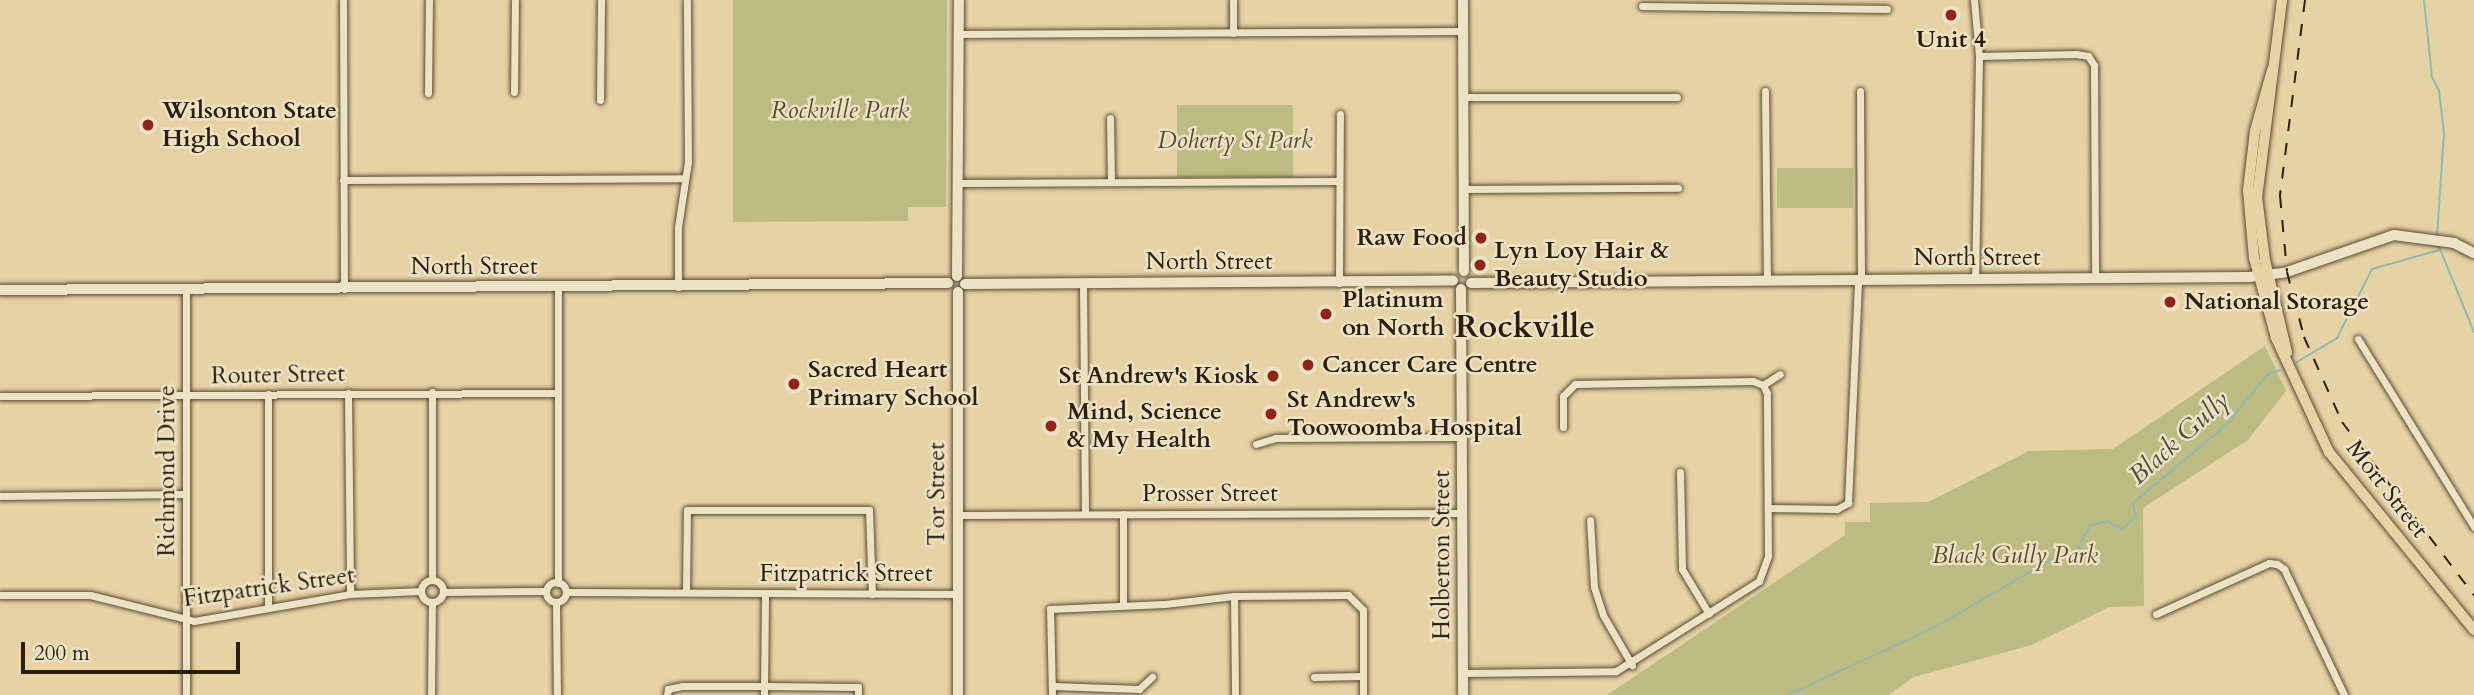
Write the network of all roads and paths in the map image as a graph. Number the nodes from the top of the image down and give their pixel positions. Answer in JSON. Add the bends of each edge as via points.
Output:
{"nodes":[{"id":1,"x":343,"y":0,"type":"edge"},
{"id":2,"x":429,"y":0,"type":"edge"},
{"id":3,"x":515,"y":0,"type":"edge"},
{"id":4,"x":601,"y":0,"type":"edge"},
{"id":5,"x":687,"y":0,"type":"edge"},
{"id":6,"x":958,"y":0,"type":"edge"},
{"id":7,"x":1233,"y":0,"type":"edge"},
{"id":8,"x":1462,"y":0,"type":"edge"},
{"id":9,"x":1736,"y":0,"type":"edge"},
{"id":10,"x":1825,"y":0,"type":"edge"},
{"id":11,"x":1974,"y":0,"type":"edge"},
{"id":12,"x":2282,"y":0,"type":"edge"},
{"id":13,"x":1642,"y":6,"type":"dead end"},
{"id":14,"x":1736,"y":9,"type":"junction"},
{"id":15,"x":1887,"y":9,"type":"dead end"},
{"id":16,"x":1825,"y":10,"type":"junction"},
{"id":17,"x":1462,"y":31,"type":"junction"},
{"id":18,"x":1233,"y":33,"type":"junction"},
{"id":19,"x":958,"y":34,"type":"junction"},
{"id":20,"x":1979,"y":56,"type":"junction"},
{"id":21,"x":1765,"y":91,"type":"dead end"},
{"id":22,"x":1860,"y":91,"type":"dead end"},
{"id":23,"x":514,"y":92,"type":"dead end"},
{"id":24,"x":428,"y":93,"type":"dead end"},
{"id":25,"x":1462,"y":97,"type":"junction"},
{"id":26,"x":1678,"y":97,"type":"dead end"},
{"id":27,"x":600,"y":100,"type":"dead end"},
{"id":28,"x":1340,"y":114,"type":"dead end"},
{"id":29,"x":1110,"y":118,"type":"dead end"},
{"id":30,"x":684,"y":178,"type":"junction"},
{"id":31,"x":343,"y":180,"type":"junction"},
{"id":32,"x":1111,"y":181,"type":"junction"},
{"id":33,"x":1339,"y":181,"type":"junction"},
{"id":34,"x":958,"y":183,"type":"junction"},
{"id":35,"x":1678,"y":188,"type":"dead end"},
{"id":36,"x":1463,"y":189,"type":"junction"},
{"id":37,"x":2474,"y":253,"type":"edge"},
{"id":38,"x":1464,"y":271,"type":"junction"},
{"id":39,"x":2263,"y":276,"type":"junction"},
{"id":40,"x":1975,"y":279,"type":"junction"},
{"id":41,"x":2095,"y":279,"type":"junction"},
{"id":42,"x":1766,"y":280,"type":"junction"},
{"id":43,"x":1859,"y":280,"type":"junction"},
{"id":44,"x":1083,"y":283,"type":"junction"},
{"id":45,"x":1339,"y":283,"type":"junction"},
{"id":46,"x":1471,"y":283,"type":"junction"},
{"id":47,"x":960,"y":284,"type":"junction"},
{"id":48,"x":1457,"y":285,"type":"junction"},
{"id":49,"x":558,"y":287,"type":"junction"},
{"id":50,"x":678,"y":287,"type":"junction"},
{"id":51,"x":186,"y":289,"type":"junction"},
{"id":52,"x":344,"y":289,"type":"junction"},
{"id":53,"x":0,"y":290,"type":"edge"},
{"id":54,"x":2358,"y":339,"type":"dead end"},
{"id":55,"x":1780,"y":374,"type":"dead end"},
{"id":56,"x":1763,"y":385,"type":"junction"},
{"id":57,"x":348,"y":393,"type":"junction"},
{"id":58,"x":432,"y":393,"type":"junction"},
{"id":59,"x":557,"y":393,"type":"junction"},
{"id":60,"x":268,"y":394,"type":"junction"},
{"id":61,"x":187,"y":395,"type":"junction"},
{"id":62,"x":0,"y":396,"type":"edge"},
{"id":63,"x":1563,"y":428,"type":"dead end"},
{"id":64,"x":1463,"y":437,"type":"junction"},
{"id":65,"x":1256,"y":444,"type":"dead end"},
{"id":66,"x":1680,"y":472,"type":"dead end"},
{"id":67,"x":186,"y":494,"type":"junction"},
{"id":68,"x":0,"y":496,"type":"edge"},
{"id":69,"x":1768,"y":508,"type":"junction"},
{"id":70,"x":1085,"y":513,"type":"junction"},
{"id":71,"x":1463,"y":513,"type":"junction"},
{"id":72,"x":1123,"y":514,"type":"junction"},
{"id":73,"x":958,"y":515,"type":"junction"},
{"id":74,"x":1590,"y":520,"type":"dead end"},
{"id":75,"x":2474,"y":527,"type":"edge"},
{"id":76,"x":432,"y":580,"type":"junction"},
{"id":77,"x":558,"y":583,"type":"junction"},
{"id":78,"x":546,"y":591,"type":"junction"},
{"id":79,"x":686,"y":591,"type":"junction"},
{"id":80,"x":421,"y":592,"type":"junction"},
{"id":81,"x":443,"y":592,"type":"junction"},
{"id":82,"x":566,"y":592,"type":"junction"},
{"id":83,"x":350,"y":594,"type":"junction"},
{"id":84,"x":765,"y":594,"type":"junction"},
{"id":85,"x":872,"y":594,"type":"junction"},
{"id":86,"x":958,"y":594,"type":"junction"},
{"id":87,"x":0,"y":595,"type":"edge"},
{"id":88,"x":1234,"y":596,"type":"junction"},
{"id":89,"x":556,"y":602,"type":"junction"},
{"id":90,"x":432,"y":603,"type":"junction"},
{"id":91,"x":1123,"y":605,"type":"junction"},
{"id":92,"x":268,"y":606,"type":"junction"},
{"id":93,"x":1709,"y":614,"type":"junction"},
{"id":94,"x":2156,"y":614,"type":"dead end"},
{"id":95,"x":187,"y":620,"type":"junction"},
{"id":96,"x":2474,"y":630,"type":"edge"},
{"id":97,"x":1632,"y":665,"type":"junction"},
{"id":98,"x":1463,"y":673,"type":"junction"},
{"id":99,"x":1362,"y":676,"type":"junction"},
{"id":100,"x":1152,"y":677,"type":"dead end"},
{"id":101,"x":1314,"y":677,"type":"dead end"},
{"id":102,"x":764,"y":686,"type":"junction"},
{"id":103,"x":858,"y":691,"type":"edge"},
{"id":104,"x":1052,"y":691,"type":"edge"},
{"id":105,"x":668,"y":692,"type":"edge"},
{"id":106,"x":1140,"y":692,"type":"edge"},
{"id":107,"x":186,"y":695,"type":"edge"},
{"id":108,"x":431,"y":695,"type":"edge"},
{"id":109,"x":557,"y":695,"type":"edge"},
{"id":110,"x":764,"y":695,"type":"edge"},
{"id":111,"x":958,"y":695,"type":"edge"},
{"id":112,"x":1235,"y":695,"type":"edge"},
{"id":113,"x":1363,"y":695,"type":"edge"},
{"id":114,"x":1463,"y":695,"type":"edge"},
{"id":115,"x":2344,"y":695,"type":"edge"}],
"edges":[{"from":1,"to":31,"type":"street"},
{"from":2,"to":24,"type":"street"},
{"from":3,"to":23,"type":"street"},
{"from":4,"to":27,"type":"street"},
{"from":5,"to":30,"type":"street","via":[[688,162]]},
{"from":6,"to":19,"type":"street","name":"Tor Street"},
{"from":7,"to":18,"type":"street"},
{"from":8,"to":17,"type":"street"},
{"from":9,"to":14,"type":"street"},
{"from":10,"to":16,"type":"street"},
{"from":11,"to":20,"type":"street"},
{"from":12,"to":39,"type":"main road","name":"Mort Street","via":[[2249,174],[2250,224]]},
{"from":13,"to":14,"type":"street"},
{"from":14,"to":16,"type":"street"},
{"from":15,"to":16,"type":"street"},
{"from":17,"to":18,"type":"street"},
{"from":17,"to":25,"type":"street"},
{"from":18,"to":19,"type":"street"},
{"from":19,"to":34,"type":"street","name":"Tor Street"},
{"from":20,"to":40,"type":"street"},
{"from":20,"to":41,"type":"street","via":[[2076,54],[2088,56],[2094,65]]},
{"from":21,"to":42,"type":"street"},
{"from":22,"to":43,"type":"street"},
{"from":25,"to":26,"type":"street"},
{"from":25,"to":36,"type":"street"},
{"from":28,"to":33,"type":"street"},
{"from":29,"to":32,"type":"street"},
{"from":30,"to":31,"type":"street"},
{"from":30,"to":50,"type":"street"},
{"from":31,"to":52,"type":"street"},
{"from":32,"to":33,"type":"street"},
{"from":32,"to":34,"type":"street"},
{"from":33,"to":45,"type":"street"},
{"from":34,"to":47,"type":"street","name":"Tor Street"},
{"from":35,"to":36,"type":"street"},
{"from":36,"to":38,"type":"street"},
{"from":37,"to":39,"type":"street","name":"North Street","via":[[2448,242],[2386,236],[2328,260]]},
{"from":38,"to":46,"type":"street"},
{"from":38,"to":48,"type":"street"},
{"from":39,"to":41,"type":"street","name":"North Street"},
{"from":39,"to":96,"type":"main road","name":"Mort Street","via":[[2295,381],[2344,472]]},
{"from":40,"to":41,"type":"street","name":"North Street"},
{"from":40,"to":43,"type":"street","name":"North Street"},
{"from":42,"to":43,"type":"street","name":"North Street"},
{"from":42,"to":46,"type":"street","name":"North Street"},
{"from":43,"to":69,"type":"street","via":[[1848,503],[1837,509]]},
{"from":44,"to":45,"type":"street","name":"North Street"},
{"from":44,"to":47,"type":"street","name":"North Street"},
{"from":44,"to":70,"type":"street"},
{"from":45,"to":48,"type":"street","name":"North Street"},
{"from":46,"to":48,"type":"street"},
{"from":47,"to":50,"type":"street","name":"North Street"},
{"from":47,"to":73,"type":"street","name":"Tor Street"},
{"from":48,"to":64,"type":"street","name":"Holberton Street"},
{"from":49,"to":50,"type":"street","name":"North Street"},
{"from":49,"to":52,"type":"street","name":"North Street"},
{"from":49,"to":59,"type":"street"},
{"from":51,"to":52,"type":"street","name":"North Street"},
{"from":51,"to":53,"type":"street","name":"North Street"},
{"from":51,"to":61,"type":"street","name":"Richmond Drive"},
{"from":54,"to":75,"type":"street"},
{"from":55,"to":56,"type":"street"},
{"from":56,"to":63,"type":"street","via":[[1753,381],[1575,384],[1563,396]]},
{"from":56,"to":69,"type":"street","via":[[1767,393]]},
{"from":57,"to":58,"type":"street","name":"Router Street"},
{"from":57,"to":60,"type":"street","name":"Router Street"},
{"from":57,"to":83,"type":"street"},
{"from":58,"to":59,"type":"street","name":"Router Street"},
{"from":58,"to":76,"type":"street"},
{"from":59,"to":77,"type":"street"},
{"from":60,"to":61,"type":"street","name":"Router Street"},
{"from":60,"to":92,"type":"street"},
{"from":61,"to":62,"type":"street","name":"Router Street"},
{"from":61,"to":67,"type":"street","name":"Richmond Drive"},
{"from":64,"to":65,"type":"street","via":[[1276,438]]},
{"from":64,"to":71,"type":"street","name":"Holberton Street"},
{"from":66,"to":93,"type":"street","via":[[1682,569]]},
{"from":67,"to":68,"type":"street"},
{"from":67,"to":95,"type":"street","name":"Richmond Drive"},
{"from":69,"to":93,"type":"street","via":[[1767,569],[1759,581]]},
{"from":70,"to":72,"type":"street","name":"Prosser Street"},
{"from":70,"to":73,"type":"street","name":"Prosser Street"},
{"from":71,"to":72,"type":"street","name":"Prosser Street"},
{"from":71,"to":98,"type":"street","name":"Holberton Street"},
{"from":72,"to":91,"type":"street"},
{"from":73,"to":86,"type":"street","name":"Tor Street"},
{"from":74,"to":97,"type":"street","via":[[1594,587],[1603,615]]},
{"from":76,"to":80,"type":"street"},
{"from":76,"to":81,"type":"street"},
{"from":77,"to":78,"type":"street"},
{"from":77,"to":82,"type":"street"},
{"from":78,"to":81,"type":"street"},
{"from":78,"to":89,"type":"street"},
{"from":79,"to":82,"type":"street","name":"Fitzpatrick Street"},
{"from":79,"to":84,"type":"street","name":"Fitzpatrick Street"},
{"from":79,"to":85,"type":"street","via":[[687,510],[869,510]]},
{"from":80,"to":83,"type":"street","name":"Fitzpatrick Street"},
{"from":80,"to":90,"type":"street"},
{"from":81,"to":90,"type":"street","via":[[440,600]]},
{"from":82,"to":89,"type":"street"},
{"from":83,"to":92,"type":"street","name":"Fitzpatrick Street"},
{"from":84,"to":85,"type":"street","name":"Fitzpatrick Street"},
{"from":84,"to":102,"type":"street"},
{"from":85,"to":86,"type":"street","name":"Fitzpatrick Street"},
{"from":86,"to":111,"type":"street","name":"Tor Street"},
{"from":87,"to":95,"type":"street","name":"Fitzpatrick Street","via":[[90,595]]},
{"from":88,"to":91,"type":"street"},
{"from":88,"to":99,"type":"street","via":[[1348,594],[1363,610]]},
{"from":88,"to":112,"type":"street"},
{"from":89,"to":109,"type":"street"},
{"from":90,"to":108,"type":"street"},
{"from":91,"to":104,"type":"street","via":[[1050,609]]},
{"from":92,"to":95,"type":"street","name":"Fitzpatrick Street"},
{"from":93,"to":97,"type":"street"},
{"from":94,"to":115,"type":"street","via":[[2277,564],[2284,569]]},
{"from":95,"to":107,"type":"street","name":"Richmond Drive"},
{"from":97,"to":98,"type":"street","via":[[1616,671]]},
{"from":98,"to":114,"type":"street","name":"Holberton Street"},
{"from":99,"to":101,"type":"street"},
{"from":99,"to":113,"type":"street"},
{"from":100,"to":106,"type":"street"},
{"from":102,"to":103,"type":"street"},
{"from":102,"to":105,"type":"street"},
{"from":102,"to":110,"type":"street"},
{"from":104,"to":106,"type":"street"}]}
